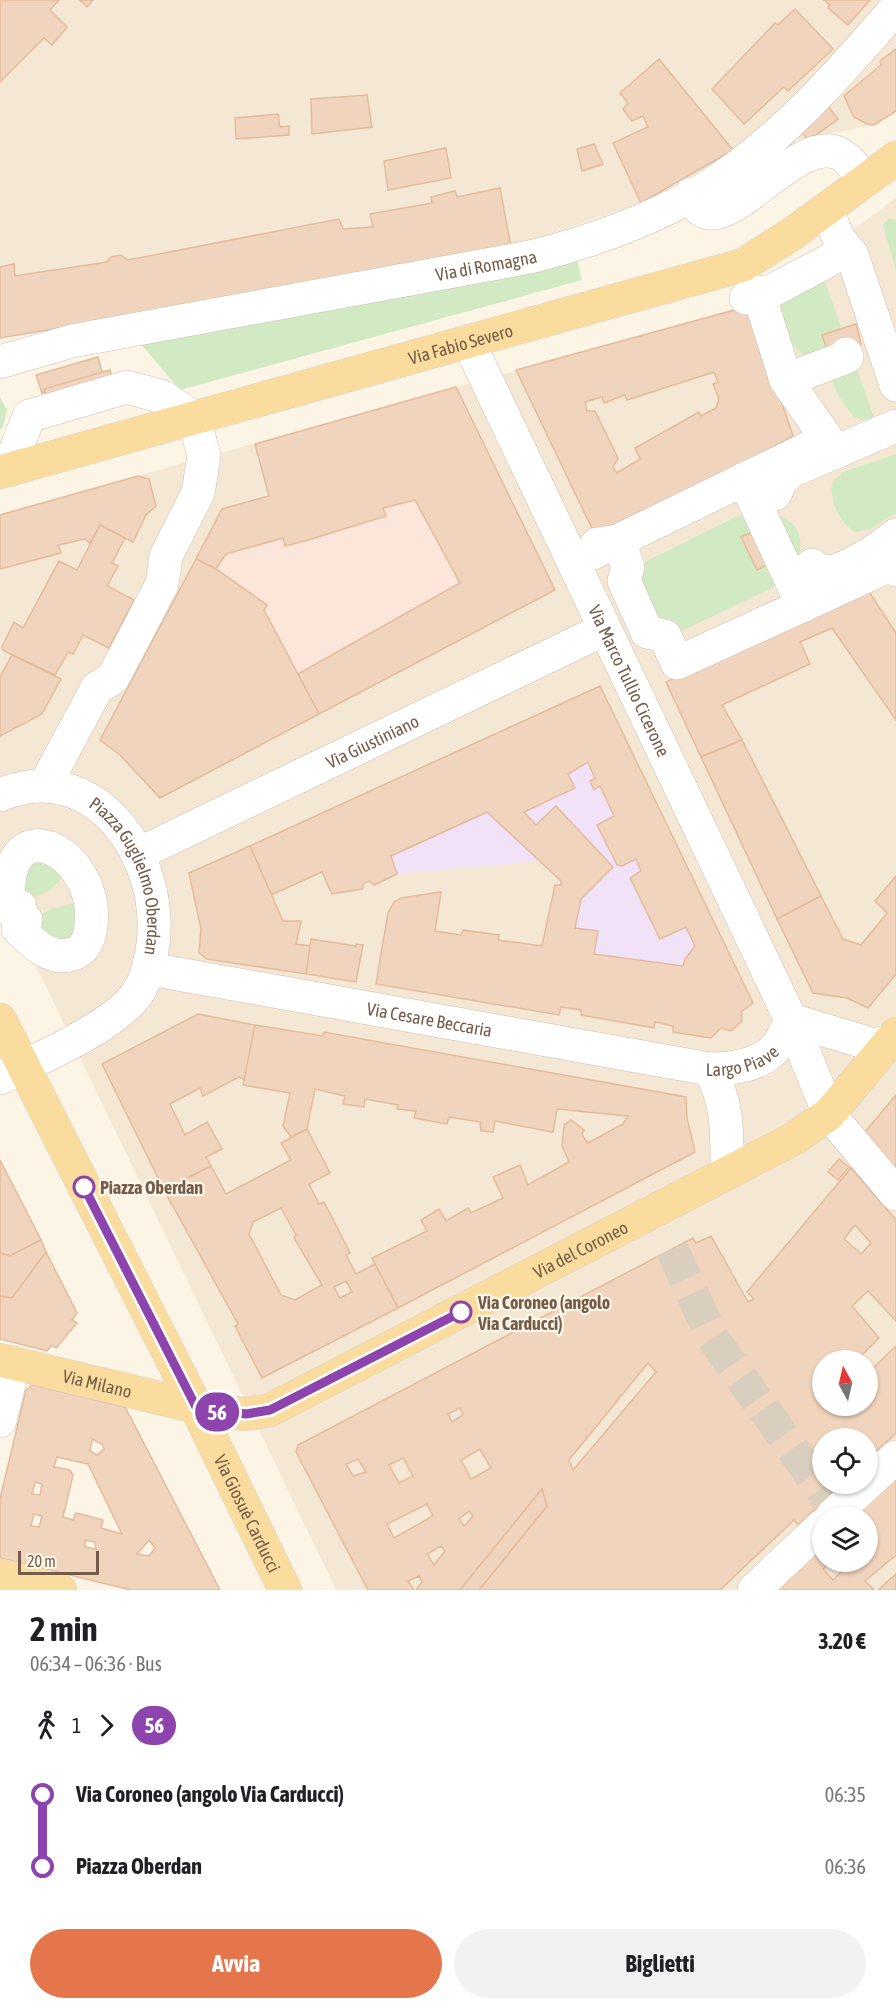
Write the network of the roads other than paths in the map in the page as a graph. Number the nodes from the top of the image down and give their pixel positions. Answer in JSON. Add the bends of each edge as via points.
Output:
{"nodes":[{"id":1,"x":896,"y":9,"type":"edge"},
{"id":2,"x":896,"y":158,"type":"edge"},
{"id":3,"x":864,"y":181,"type":"junction"},
{"id":4,"x":691,"y":195,"type":"junction"},
{"id":5,"x":826,"y":209,"type":"junction"},
{"id":6,"x":833,"y":250,"type":"junction"},
{"id":7,"x":896,"y":314,"type":"edge"},
{"id":8,"x":468,"y":341,"type":"junction"},
{"id":9,"x":846,"y":354,"type":"dead end"},
{"id":10,"x":0,"y":362,"type":"edge"},
{"id":11,"x":786,"y":380,"type":"junction"},
{"id":12,"x":896,"y":385,"type":"edge"},
{"id":13,"x":194,"y":418,"type":"junction"},
{"id":14,"x":896,"y":426,"type":"edge"},
{"id":15,"x":4,"y":471,"type":"edge"},
{"id":16,"x":744,"y":479,"type":"junction"},
{"id":17,"x":775,"y":494,"type":"dead end"},
{"id":18,"x":890,"y":550,"type":"edge"},
{"id":19,"x":812,"y":565,"type":"dead end"},
{"id":20,"x":803,"y":606,"type":"junction"},
{"id":21,"x":605,"y":629,"type":"junction"},
{"id":22,"x":45,"y":785,"type":"junction"},
{"id":23,"x":0,"y":795,"type":"edge"},
{"id":24,"x":138,"y":854,"type":"junction"},
{"id":25,"x":17,"y":918,"type":"edge"},
{"id":26,"x":150,"y":969,"type":"junction"},
{"id":27,"x":0,"y":1020,"type":"edge"},
{"id":28,"x":791,"y":1020,"type":"junction"},
{"id":29,"x":893,"y":1038,"type":"edge"},
{"id":30,"x":709,"y":1069,"type":"junction"},
{"id":31,"x":12,"y":1072,"type":"edge"},
{"id":32,"x":829,"y":1114,"type":"junction"},
{"id":33,"x":727,"y":1173,"type":"junction"},
{"id":34,"x":896,"y":1194,"type":"edge"},
{"id":35,"x":7,"y":1361,"type":"edge"},
{"id":36,"x":196,"y":1407,"type":"junction"},
{"id":37,"x":0,"y":1421,"type":"edge"},
{"id":38,"x":896,"y":1457,"type":"edge"},
{"id":39,"x":843,"y":1506,"type":"edge"},
{"id":40,"x":812,"y":1535,"type":"edge"},
{"id":41,"x":0,"y":1575,"type":"edge"},
{"id":42,"x":41,"y":1588,"type":"edge"},
{"id":43,"x":285,"y":1590,"type":"edge"},
{"id":44,"x":754,"y":1590,"type":"edge"}],
"edges":[{"from":1,"to":4,"type":"street","name":"Via di Romagna","via":[[848,64],[771,140],[740,165]]},
{"from":2,"to":3,"type":"main road","name":"Via Fabio Severo"},
{"from":3,"to":4,"type":"street","via":[[849,160],[825,150],[800,158],[749,196],[716,213],[706,213]]},
{"from":3,"to":5,"type":"main road","name":"Via Fabio Severo"},
{"from":4,"to":10,"type":"street","name":"Via di Romagna","via":[[587,243],[72,341]]},
{"from":5,"to":6,"type":"street"},
{"from":5,"to":7,"type":"street","via":[[859,231],[869,246]]},
{"from":5,"to":8,"type":"main road","name":"Via Fabio Severo","via":[[743,265]]},
{"from":6,"to":11,"type":"street","via":[[755,296]]},
{"from":6,"to":12,"type":"street","via":[[840,258],[868,333],[885,354]]},
{"from":8,"to":13,"type":"main road","name":"Via Fabio Severo"},
{"from":8,"to":21,"type":"street","name":"Via Marco Tullio Cicerone"},
{"from":9,"to":11,"type":"street","via":[[847,357]]},
{"from":11,"to":16,"type":"street","via":[[827,439]]},
{"from":13,"to":15,"type":"main road","name":"Via Fabio Severo"},
{"from":13,"to":15,"type":"street","via":[[163,398],[127,387],[29,416]]},
{"from":13,"to":22,"type":"street","via":[[204,456],[198,493],[166,556],[162,584],[113,678],[97,688]]},
{"from":14,"to":17,"type":"street","via":[[794,470],[782,479]]},
{"from":16,"to":20,"type":"street"},
{"from":16,"to":20,"type":"street","via":[[601,546],[628,567],[624,581],[647,632],[665,636],[676,663]]},
{"from":18,"to":19,"type":"street","via":[[832,573]]},
{"from":18,"to":20,"type":"street","via":[[893,564]]},
{"from":21,"to":24,"type":"street","name":"Via Giustiniano"},
{"from":21,"to":28,"type":"street","name":"Via Marco Tullio Cicerone"},
{"from":22,"to":23,"type":"street","name":"Piazza Guglielmo Oberdan"},
{"from":22,"to":24,"type":"street","name":"Piazza Guglielmo Oberdan","via":[[78,792],[96,802],[118,824]]},
{"from":24,"to":26,"type":"street","name":"Piazza Guglielmo Oberdan","via":[[150,883],[156,922]]},
{"from":25,"to":25,"type":"street","via":[[5,882],[9,861],[17,851],[36,845],[68,861],[92,917],[84,947],[75,954],[52,955]]},
{"from":26,"to":30,"type":"street","name":"Via Cesare Beccaria"},
{"from":26,"to":31,"type":"street","name":"Piazza Guglielmo Oberdan","via":[[135,998],[116,1016]]},
{"from":27,"to":31,"type":"main road","name":"Via Giosuè Carducci"},
{"from":28,"to":29,"type":"street","name":"Largo Piave","via":[[874,1045]]},
{"from":28,"to":30,"type":"street","name":"Largo Piave","via":[[778,1046],[759,1060],[736,1069]]},
{"from":28,"to":32,"type":"street","name":"Largo Piave"},
{"from":29,"to":32,"type":"main road","name":"Via del Coroneo"},
{"from":30,"to":33,"type":"street","name":"Largo Piave","via":[[726,1108]]},
{"from":31,"to":36,"type":"main road","name":"Via Giosuè Carducci"},
{"from":32,"to":33,"type":"main road","name":"Via del Coroneo","via":[[795,1138]]},
{"from":32,"to":34,"type":"street","name":"Largo Piave"},
{"from":33,"to":36,"type":"main road","name":"Via del Coroneo","via":[[270,1410],[246,1414]]},
{"from":35,"to":36,"type":"main road","name":"Via Milano"},
{"from":35,"to":37,"type":"street"},
{"from":36,"to":43,"type":"main road","name":"Via Giosuè Carducci"},
{"from":38,"to":39,"type":"street"},
{"from":40,"to":44,"type":"street"},
{"from":41,"to":42,"type":"main road"}]}
